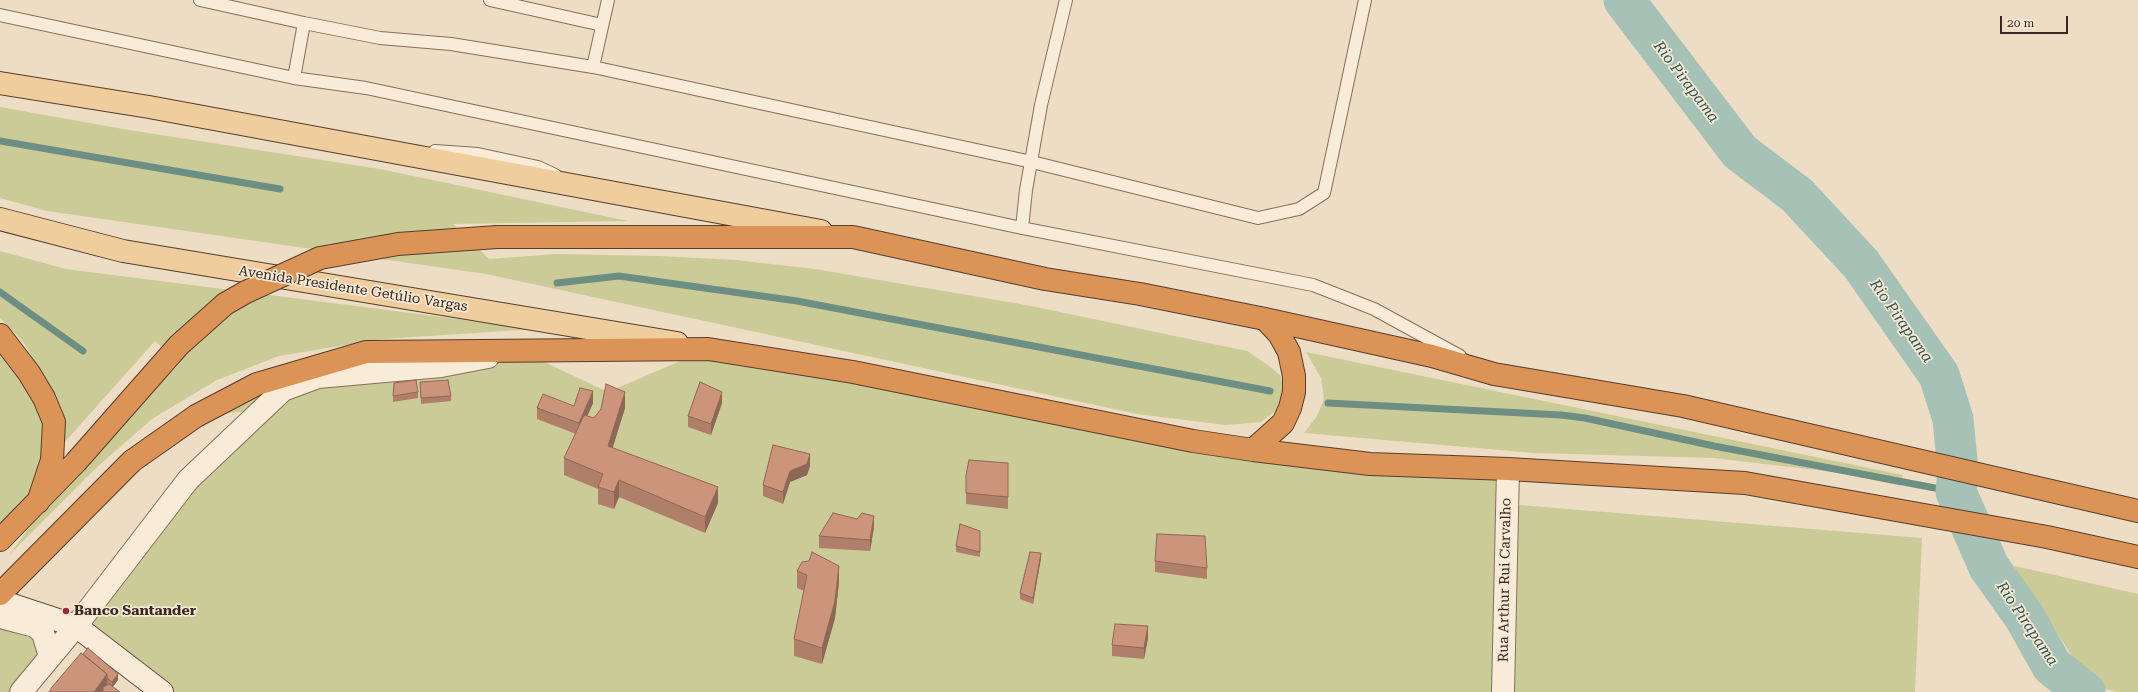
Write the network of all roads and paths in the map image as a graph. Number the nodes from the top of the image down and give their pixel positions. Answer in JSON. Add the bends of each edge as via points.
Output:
{"nodes":[{"id":1,"x":200,"y":0,"type":"edge"},
{"id":2,"x":490,"y":0,"type":"edge"},
{"id":3,"x":608,"y":0,"type":"edge"},
{"id":4,"x":1066,"y":0,"type":"edge"},
{"id":5,"x":1365,"y":0,"type":"edge"},
{"id":6,"x":0,"y":15,"type":"edge"},
{"id":7,"x":304,"y":23,"type":"junction"},
{"id":8,"x":602,"y":25,"type":"junction"},
{"id":9,"x":593,"y":67,"type":"junction"},
{"id":10,"x":294,"y":78,"type":"junction"},
{"id":11,"x":0,"y":83,"type":"edge"},
{"id":12,"x":1032,"y":162,"type":"junction"},
{"id":13,"x":0,"y":219,"type":"edge"},
{"id":14,"x":1022,"y":228,"type":"junction"},
{"id":15,"x":853,"y":237,"type":"junction"},
{"id":16,"x":1266,"y":319,"type":"junction"},
{"id":17,"x":0,"y":335,"type":"edge"},
{"id":18,"x":708,"y":348,"type":"junction"},
{"id":19,"x":521,"y":350,"type":"junction"},
{"id":20,"x":1494,"y":374,"type":"junction"},
{"id":21,"x":1253,"y":450,"type":"junction"},
{"id":22,"x":1508,"y":468,"type":"junction"},
{"id":23,"x":38,"y":502,"type":"junction"},
{"id":24,"x":2138,"y":511,"type":"edge"},
{"id":25,"x":0,"y":540,"type":"edge"},
{"id":26,"x":2138,"y":557,"type":"edge"},
{"id":27,"x":0,"y":594,"type":"edge"},
{"id":28,"x":0,"y":601,"type":"edge"},
{"id":29,"x":0,"y":617,"type":"edge"},
{"id":30,"x":76,"y":626,"type":"junction"},
{"id":31,"x":50,"y":657,"type":"junction"},
{"id":32,"x":22,"y":692,"type":"edge"},
{"id":33,"x":162,"y":692,"type":"edge"},
{"id":34,"x":1503,"y":692,"type":"edge"}],
"edges":[{"from":1,"to":7,"type":"lane"},
{"from":2,"to":8,"type":"lane"},
{"from":3,"to":8,"type":"lane"},
{"from":4,"to":12,"type":"lane","via":[[1041,105]]},
{"from":5,"to":12,"type":"lane","via":[[1324,193],[1299,209],[1258,218]]},
{"from":6,"to":10,"type":"lane"},
{"from":7,"to":9,"type":"lane","via":[[380,38],[452,44]]},
{"from":7,"to":10,"type":"lane"},
{"from":8,"to":9,"type":"lane"},
{"from":9,"to":12,"type":"lane"},
{"from":10,"to":14,"type":"lane","via":[[366,88]]},
{"from":11,"to":15,"type":"main road","via":[[149,107]]},
{"from":12,"to":14,"type":"lane"},
{"from":13,"to":18,"type":"main road","name":"Avenida Presidente Getúlio Vargas","via":[[122,251]]},
{"from":14,"to":20,"type":"lane","via":[[1313,285],[1374,309]]},
{"from":15,"to":16,"type":"highway","via":[[1045,278]]},
{"from":15,"to":23,"type":"highway","bridge":true,"via":[[498,237],[398,244],[320,258],[226,304],[179,345]]},
{"from":16,"to":20,"type":"highway","via":[[1432,356]]},
{"from":16,"to":21,"type":"highway","via":[[1279,334],[1289,352],[1294,392],[1283,423]]},
{"from":17,"to":23,"type":"highway","via":[[29,373],[54,422],[52,460]]},
{"from":18,"to":19,"type":"highway"},
{"from":18,"to":21,"type":"highway","via":[[853,372],[1193,441]]},
{"from":19,"to":27,"type":"highway","via":[[366,352],[257,384],[196,416],[132,461]]},
{"from":19,"to":30,"type":"street","via":[[441,366],[318,377],[284,390],[188,480]]},
{"from":20,"to":24,"type":"highway","via":[[1683,406]]},
{"from":21,"to":22,"type":"highway","via":[[1370,464]]},
{"from":22,"to":26,"type":"highway","via":[[1745,483],[1893,508]]},
{"from":22,"to":34,"type":"street","name":"Rua Arthur Rui Carvalho"},
{"from":23,"to":25,"type":"highway"},
{"from":28,"to":30,"type":"street"},
{"from":29,"to":31,"type":"street","via":[[35,626],[43,633]]},
{"from":30,"to":31,"type":"street"},
{"from":30,"to":33,"type":"street"},
{"from":31,"to":32,"type":"street"}]}
